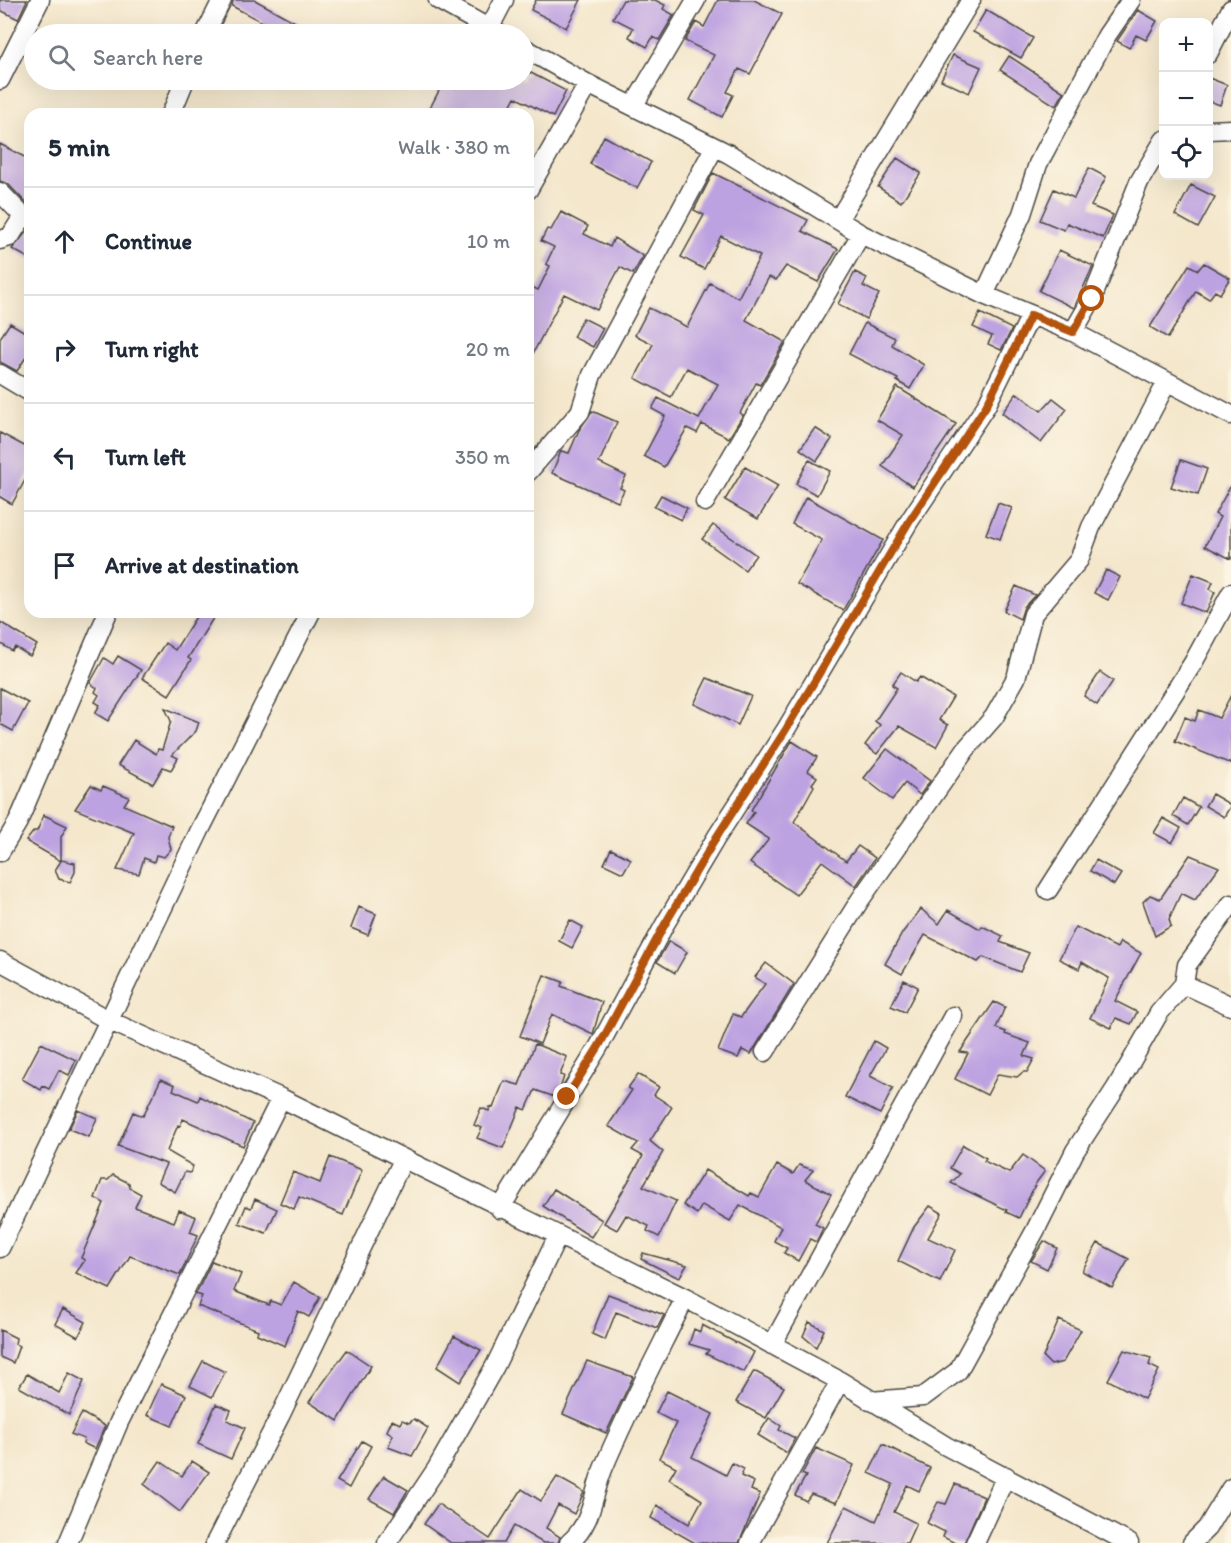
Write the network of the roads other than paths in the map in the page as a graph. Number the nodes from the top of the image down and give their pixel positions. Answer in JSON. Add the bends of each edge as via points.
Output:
{"nodes":[{"id":1,"x":40,"y":0,"type":"edge"},
{"id":2,"x":222,"y":0,"type":"edge"},
{"id":3,"x":438,"y":0,"type":"edge"},
{"id":4,"x":504,"y":0,"type":"edge"},
{"id":5,"x":696,"y":0,"type":"edge"},
{"id":6,"x":971,"y":0,"type":"edge"},
{"id":7,"x":1131,"y":0,"type":"edge"},
{"id":8,"x":1231,"y":9,"type":"edge"},
{"id":9,"x":28,"y":24,"type":"edge"},
{"id":10,"x":211,"y":24,"type":"edge"},
{"id":11,"x":480,"y":24,"type":"edge"},
{"id":12,"x":496,"y":24,"type":"edge"},
{"id":13,"x":24,"y":32,"type":"edge"},
{"id":14,"x":1213,"y":46,"type":"edge"},
{"id":15,"x":534,"y":54,"type":"edge"},
{"id":16,"x":0,"y":80,"type":"edge"},
{"id":17,"x":588,"y":84,"type":"junction"},
{"id":18,"x":180,"y":90,"type":"edge"},
{"id":19,"x":634,"y":105,"type":"junction"},
{"id":20,"x":173,"y":108,"type":"edge"},
{"id":21,"x":1213,"y":129,"type":"edge"},
{"id":22,"x":1231,"y":129,"type":"edge"},
{"id":23,"x":714,"y":148,"type":"junction"},
{"id":24,"x":1159,"y":150,"type":"edge"},
{"id":25,"x":534,"y":179,"type":"edge"},
{"id":26,"x":0,"y":192,"type":"edge"},
{"id":27,"x":24,"y":214,"type":"edge"},
{"id":28,"x":838,"y":220,"type":"junction"},
{"id":29,"x":24,"y":221,"type":"edge"},
{"id":30,"x":861,"y":234,"type":"junction"},
{"id":31,"x":0,"y":240,"type":"edge"},
{"id":32,"x":984,"y":295,"type":"junction"},
{"id":33,"x":1031,"y":315,"type":"junction"},
{"id":34,"x":1073,"y":332,"type":"junction"},
{"id":35,"x":0,"y":374,"type":"edge"},
{"id":36,"x":1167,"y":382,"type":"junction"},
{"id":37,"x":24,"y":388,"type":"edge"},
{"id":38,"x":1231,"y":415,"type":"edge"},
{"id":39,"x":534,"y":465,"type":"edge"},
{"id":40,"x":705,"y":502,"type":"dead end"},
{"id":41,"x":1231,"y":593,"type":"edge"},
{"id":42,"x":105,"y":618,"type":"edge"},
{"id":43,"x":308,"y":618,"type":"edge"},
{"id":44,"x":0,"y":852,"type":"edge"},
{"id":45,"x":1048,"y":890,"type":"dead end"},
{"id":46,"x":1231,"y":904,"type":"edge"},
{"id":47,"x":1,"y":964,"type":"edge"},
{"id":48,"x":1184,"y":984,"type":"junction"},
{"id":49,"x":1231,"y":1006,"type":"edge"},
{"id":50,"x":953,"y":1016,"type":"dead end"},
{"id":51,"x":111,"y":1021,"type":"junction"},
{"id":52,"x":765,"y":1052,"type":"dead end"},
{"id":53,"x":281,"y":1098,"type":"junction"},
{"id":54,"x":403,"y":1160,"type":"junction"},
{"id":55,"x":500,"y":1209,"type":"junction"},
{"id":56,"x":558,"y":1236,"type":"junction"},
{"id":57,"x":0,"y":1248,"type":"edge"},
{"id":58,"x":685,"y":1298,"type":"junction"},
{"id":59,"x":772,"y":1345,"type":"junction"},
{"id":60,"x":840,"y":1381,"type":"junction"},
{"id":61,"x":870,"y":1401,"type":"junction"},
{"id":62,"x":1006,"y":1476,"type":"junction"},
{"id":63,"x":1231,"y":1488,"type":"edge"},
{"id":64,"x":68,"y":1543,"type":"edge"},
{"id":65,"x":215,"y":1543,"type":"edge"},
{"id":66,"x":387,"y":1543,"type":"edge"},
{"id":67,"x":569,"y":1543,"type":"edge"},
{"id":68,"x":750,"y":1543,"type":"edge"},
{"id":69,"x":975,"y":1543,"type":"edge"},
{"id":70,"x":1129,"y":1543,"type":"edge"},
{"id":71,"x":1192,"y":1543,"type":"edge"}],
"edges":[{"from":1,"to":9,"type":"street"},
{"from":2,"to":10,"type":"street"},
{"from":3,"to":11,"type":"street"},
{"from":4,"to":12,"type":"street"},
{"from":5,"to":19,"type":"street"},
{"from":6,"to":28,"type":"street"},
{"from":7,"to":32,"type":"street","via":[[1054,131],[1038,164],[1022,214]]},
{"from":8,"to":14,"type":"street"},
{"from":13,"to":16,"type":"street"},
{"from":15,"to":17,"type":"street"},
{"from":17,"to":19,"type":"street"},
{"from":17,"to":25,"type":"street"},
{"from":18,"to":20,"type":"street"},
{"from":19,"to":23,"type":"street"},
{"from":21,"to":22,"type":"street"},
{"from":23,"to":28,"type":"street"},
{"from":23,"to":39,"type":"street","via":[[592,375],[580,412]]},
{"from":24,"to":34,"type":"street","via":[[1139,182],[1092,299]]},
{"from":26,"to":27,"type":"street"},
{"from":28,"to":30,"type":"street"},
{"from":29,"to":31,"type":"street","via":[[10,237]]},
{"from":30,"to":32,"type":"street"},
{"from":30,"to":40,"type":"street"},
{"from":32,"to":33,"type":"street"},
{"from":33,"to":34,"type":"street"},
{"from":33,"to":55,"type":"street","via":[[986,406],[910,520],[785,731],[716,838],[599,1046]]},
{"from":34,"to":36,"type":"street"},
{"from":35,"to":37,"type":"street"},
{"from":36,"to":38,"type":"street"},
{"from":36,"to":52,"type":"street","via":[[1091,527],[1079,560],[1033,614],[1016,678],[994,717],[966,749],[860,900]]},
{"from":41,"to":45,"type":"street","via":[[1193,663]]},
{"from":42,"to":44,"type":"street","via":[[18,822]]},
{"from":43,"to":51,"type":"street","via":[[200,830]]},
{"from":46,"to":48,"type":"street","via":[[1187,965]]},
{"from":47,"to":51,"type":"street"},
{"from":48,"to":49,"type":"street"},
{"from":48,"to":61,"type":"street","via":[[1159,1013],[1075,1151],[958,1371],[923,1397]]},
{"from":50,"to":59,"type":"street"},
{"from":51,"to":53,"type":"street"},
{"from":51,"to":57,"type":"street"},
{"from":53,"to":54,"type":"street"},
{"from":53,"to":64,"type":"street","via":[[119,1422]]},
{"from":54,"to":55,"type":"street"},
{"from":54,"to":65,"type":"street"},
{"from":55,"to":56,"type":"street"},
{"from":56,"to":58,"type":"street"},
{"from":56,"to":66,"type":"street","via":[[495,1366]]},
{"from":58,"to":59,"type":"street"},
{"from":58,"to":67,"type":"street","via":[[602,1471],[590,1517]]},
{"from":59,"to":60,"type":"street"},
{"from":60,"to":61,"type":"street"},
{"from":60,"to":68,"type":"street"},
{"from":61,"to":62,"type":"street"},
{"from":62,"to":69,"type":"street"},
{"from":62,"to":70,"type":"street"},
{"from":63,"to":71,"type":"street","via":[[1207,1528]]}]}
